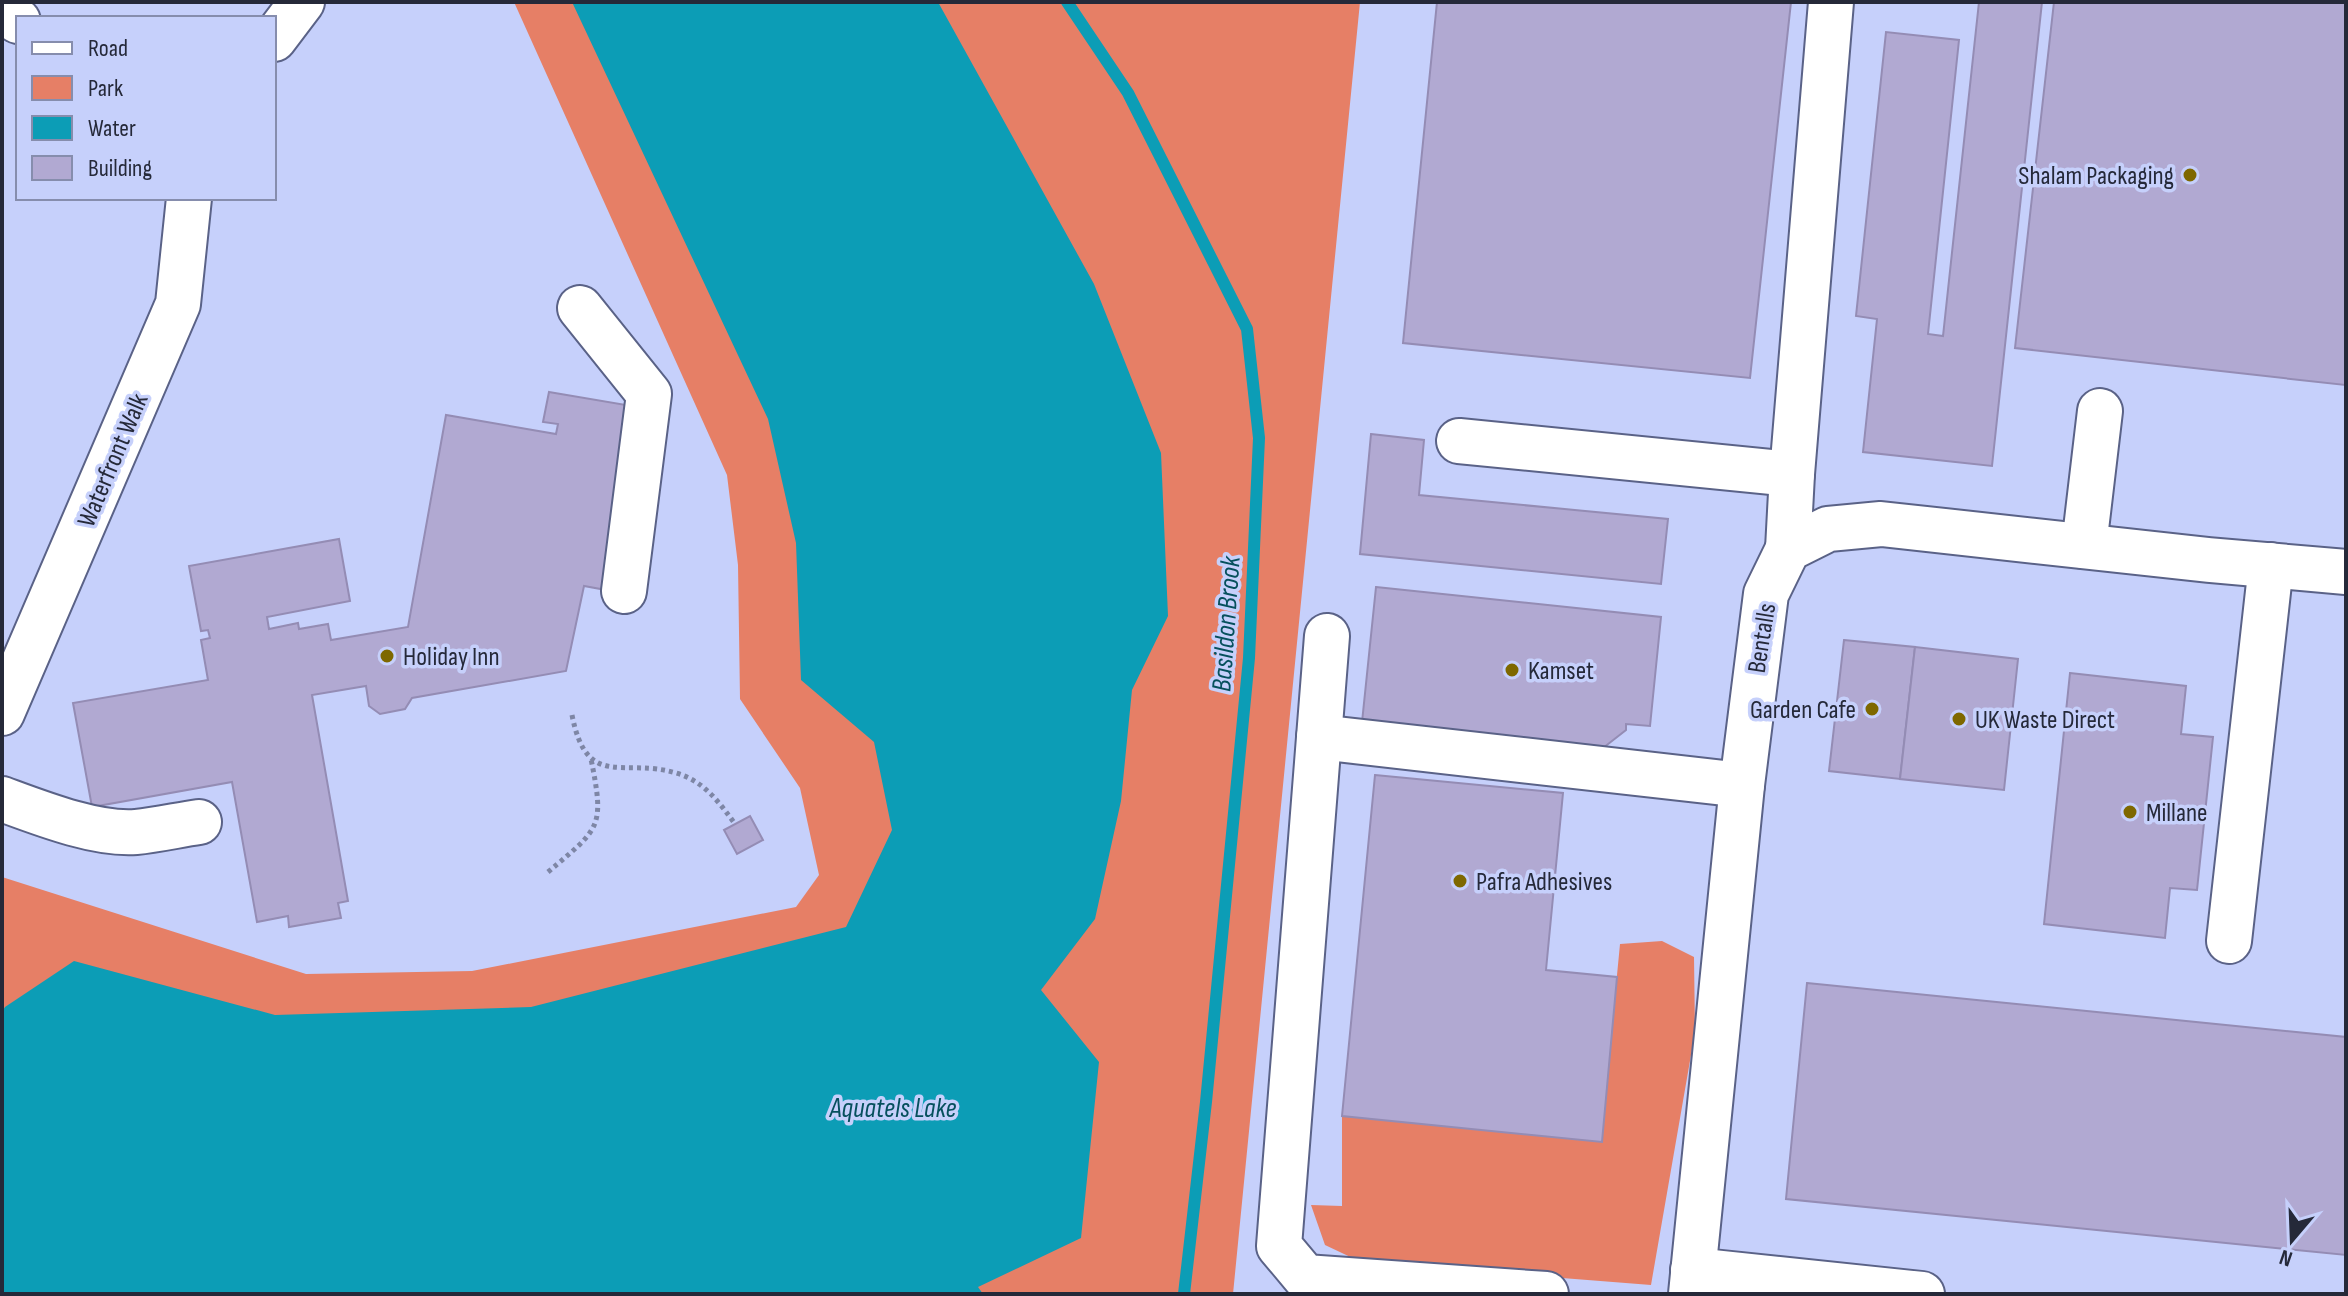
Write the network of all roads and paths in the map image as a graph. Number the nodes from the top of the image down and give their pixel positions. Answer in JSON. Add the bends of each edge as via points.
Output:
{"nodes":[{"id":1,"x":302,"y":2,"type":"edge"},
{"id":2,"x":1831,"y":2,"type":"edge"},
{"id":3,"x":276,"y":36,"type":"edge"},
{"id":4,"x":189,"y":200,"type":"edge"},
{"id":5,"x":580,"y":308,"type":"dead end"},
{"id":6,"x":2100,"y":411,"type":"dead end"},
{"id":7,"x":1459,"y":441,"type":"dead end"},
{"id":8,"x":1792,"y":474,"type":"junction"},
{"id":9,"x":2084,"y":546,"type":"junction"},
{"id":10,"x":1788,"y":549,"type":"junction"},
{"id":11,"x":2271,"y":565,"type":"junction"},
{"id":12,"x":2346,"y":572,"type":"edge"},
{"id":13,"x":624,"y":591,"type":"dead end"},
{"id":14,"x":1327,"y":636,"type":"dead end"},
{"id":15,"x":2,"y":713,"type":"edge"},
{"id":16,"x":572,"y":715,"type":"dead end"},
{"id":17,"x":1319,"y":737,"type":"junction"},
{"id":18,"x":591,"y":759,"type":"junction"},
{"id":19,"x":1742,"y":785,"type":"junction"},
{"id":20,"x":2,"y":799,"type":"edge"},
{"id":21,"x":199,"y":822,"type":"dead end"},
{"id":22,"x":735,"y":824,"type":"dead end"},
{"id":23,"x":548,"y":872,"type":"dead end"},
{"id":24,"x":2229,"y":941,"type":"dead end"},
{"id":25,"x":1692,"y":1282,"type":"edge"},
{"id":26,"x":1546,"y":1294,"type":"edge"},
{"id":27,"x":1922,"y":1294,"type":"edge"}],
"edges":[{"from":1,"to":3,"type":"street"},
{"from":2,"to":8,"type":"street"},
{"from":4,"to":15,"type":"street","name":"Waterfront Walk","via":[[178,304]]},
{"from":5,"to":13,"type":"street","via":[[649,394]]},
{"from":6,"to":9,"type":"street"},
{"from":7,"to":8,"type":"street"},
{"from":8,"to":10,"type":"street"},
{"from":9,"to":10,"type":"street","via":[[1881,524],[1828,529]]},
{"from":9,"to":11,"type":"street"},
{"from":10,"to":19,"type":"street","name":"Bentalls","via":[[1766,594]]},
{"from":11,"to":12,"type":"street"},
{"from":11,"to":24,"type":"street"},
{"from":14,"to":17,"type":"street"},
{"from":16,"to":18,"type":"path","via":[[577,742]]},
{"from":17,"to":19,"type":"street"},
{"from":17,"to":26,"type":"street","via":[[1279,1246],[1305,1277]]},
{"from":18,"to":22,"type":"path","via":[[692,779],[713,794]]},
{"from":18,"to":23,"type":"path","via":[[597,821],[583,844]]},
{"from":19,"to":25,"type":"street","name":"Bentalls"},
{"from":20,"to":21,"type":"street","via":[[113,831]]},
{"from":25,"to":27,"type":"street"}]}
